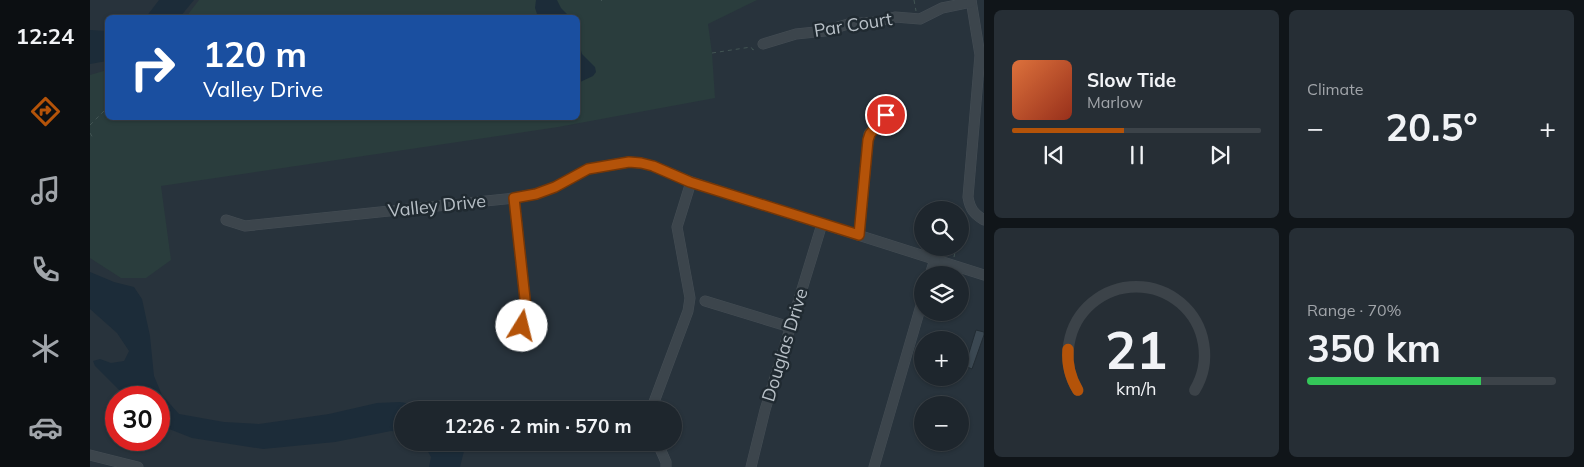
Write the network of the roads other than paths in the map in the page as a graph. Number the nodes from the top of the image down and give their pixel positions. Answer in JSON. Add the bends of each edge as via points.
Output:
{"nodes":[{"id":1,"x":971,"y":1,"type":"edge"},
{"id":2,"x":763,"y":44,"type":"road end"},
{"id":3,"x":886,"y":115,"type":"dead end"},
{"id":4,"x":690,"y":182,"type":"junction"},
{"id":5,"x":514,"y":198,"type":"junction"},
{"id":6,"x":226,"y":220,"type":"dead end"},
{"id":7,"x":984,"y":220,"type":"edge"},
{"id":8,"x":822,"y":224,"type":"junction"},
{"id":9,"x":859,"y":235,"type":"junction"},
{"id":10,"x":935,"y":259,"type":"junction"},
{"id":11,"x":933,"y":266,"type":"edge"},
{"id":12,"x":984,"y":275,"type":"edge"},
{"id":13,"x":705,"y":301,"type":"dead end"},
{"id":14,"x":916,"y":321,"type":"edge"},
{"id":15,"x":522,"y":326,"type":"dead end"},
{"id":16,"x":790,"y":327,"type":"junction"},
{"id":17,"x":655,"y":401,"type":"edge"},
{"id":18,"x":661,"y":451,"type":"edge"},
{"id":19,"x":90,"y":455,"type":"edge"},
{"id":20,"x":118,"y":464,"type":"edge"},
{"id":21,"x":138,"y":467,"type":"edge"},
{"id":22,"x":666,"y":467,"type":"edge"},
{"id":23,"x":751,"y":467,"type":"edge"},
{"id":24,"x":874,"y":467,"type":"edge"}],
"edges":[{"from":1,"to":2,"type":"street","name":"Par Court","via":[[942,8],[920,19],[895,17],[848,24]]},
{"from":1,"to":7,"type":"street","via":[[980,55],[968,197],[971,209]]},
{"from":3,"to":9,"type":"street","via":[[868,140]]},
{"from":4,"to":5,"type":"street","name":"Valley Drive","via":[[653,166],[629,162],[588,169],[555,187]]},
{"from":4,"to":8,"type":"street","name":"Valley Drive"},
{"from":4,"to":17,"type":"street","via":[[677,227],[690,298],[688,311]]},
{"from":5,"to":6,"type":"street","name":"Valley Drive","via":[[245,226]]},
{"from":5,"to":15,"type":"street","via":[[526,308]]},
{"from":8,"to":9,"type":"street","name":"Valley Drive"},
{"from":8,"to":16,"type":"street","name":"Douglas Drive"},
{"from":9,"to":10,"type":"street","name":"Valley Drive"},
{"from":10,"to":11,"type":"street"},
{"from":10,"to":12,"type":"street","name":"Valley Drive"},
{"from":13,"to":16,"type":"street"},
{"from":14,"to":24,"type":"street"},
{"from":16,"to":23,"type":"street","name":"Douglas Drive"},
{"from":18,"to":22,"type":"street"},
{"from":19,"to":20,"type":"street"},
{"from":20,"to":21,"type":"street"}]}
